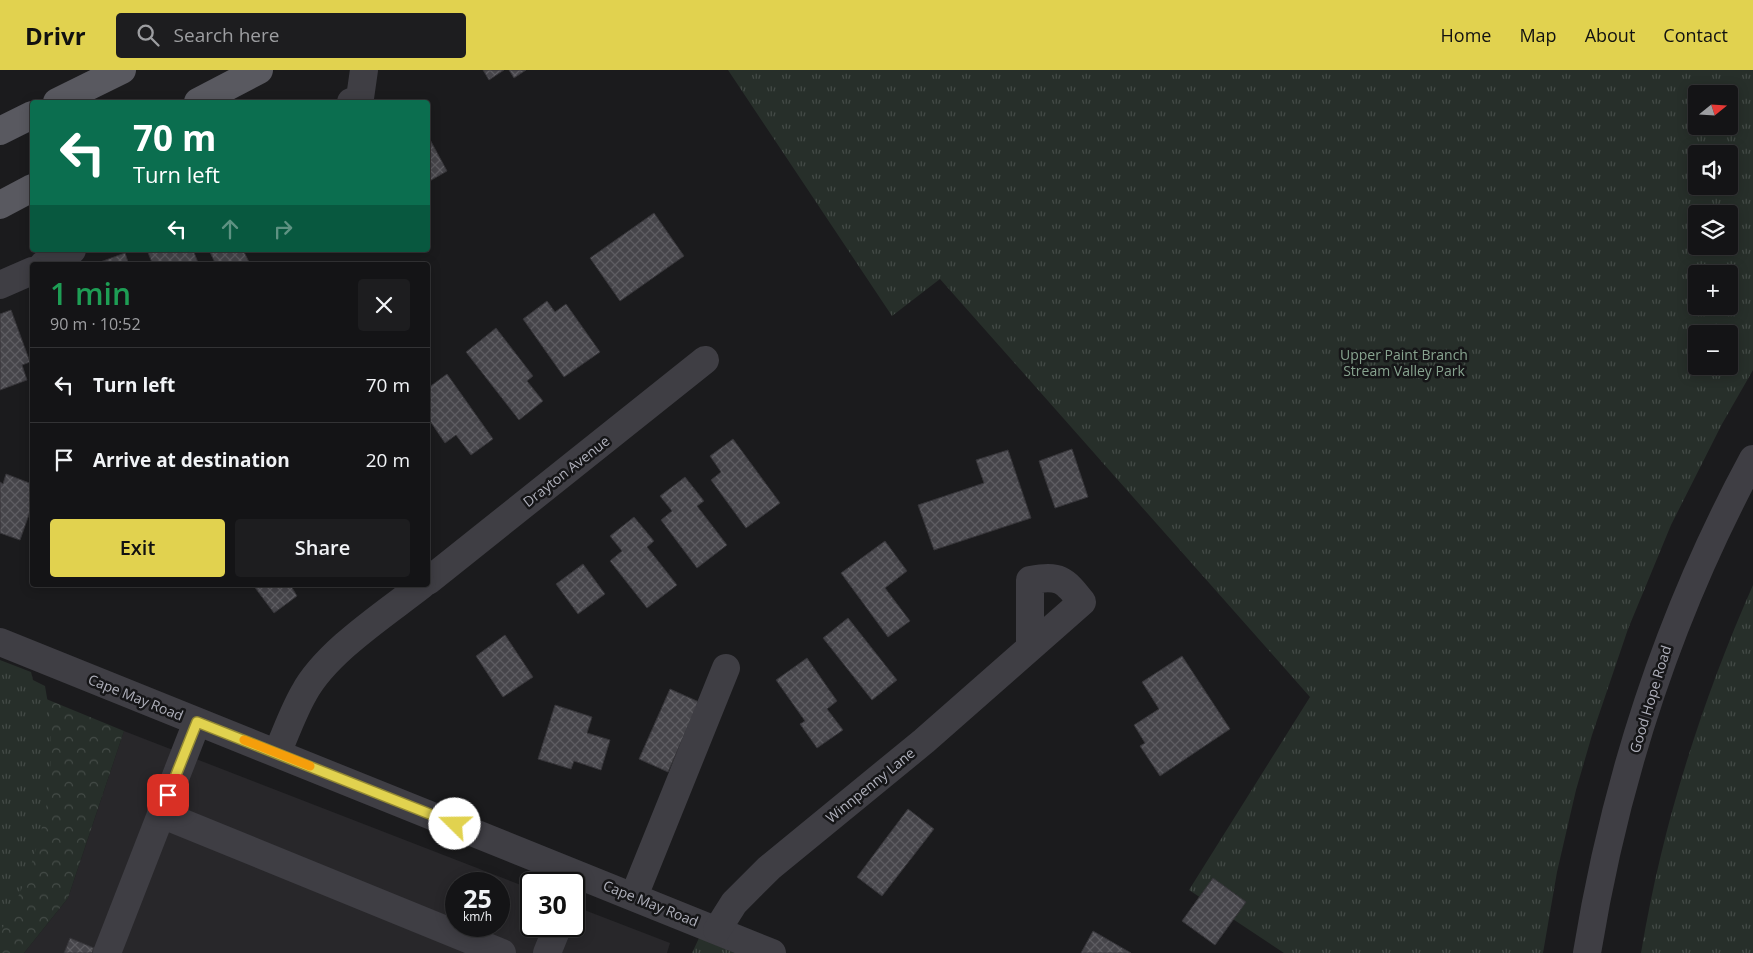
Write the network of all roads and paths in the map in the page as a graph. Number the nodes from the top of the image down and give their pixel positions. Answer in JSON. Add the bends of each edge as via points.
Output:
{"nodes":[{"id":1,"x":122,"y":70,"type":"edge"},
{"id":2,"x":260,"y":70,"type":"edge"},
{"id":3,"x":364,"y":70,"type":"edge"},
{"id":4,"x":61,"y":100,"type":"edge"},
{"id":5,"x":202,"y":100,"type":"edge"},
{"id":6,"x":356,"y":100,"type":"edge"},
{"id":7,"x":30,"y":116,"type":"edge"},
{"id":8,"x":0,"y":131,"type":"edge"},
{"id":9,"x":30,"y":189,"type":"edge"},
{"id":10,"x":0,"y":205,"type":"edge"},
{"id":11,"x":68,"y":252,"type":"edge"},
{"id":12,"x":49,"y":262,"type":"edge"},
{"id":13,"x":30,"y":272,"type":"edge"},
{"id":14,"x":0,"y":285,"type":"edge"},
{"id":15,"x":705,"y":360,"type":"dead end"},
{"id":16,"x":1753,"y":459,"type":"edge"},
{"id":17,"x":430,"y":579,"type":"edge"},
{"id":18,"x":420,"y":587,"type":"edge"},
{"id":19,"x":0,"y":642,"type":"edge"},
{"id":20,"x":1030,"y":647,"type":"dead end"},
{"id":21,"x":726,"y":668,"type":"dead end"},
{"id":22,"x":197,"y":722,"type":"junction"},
{"id":23,"x":278,"y":753,"type":"junction"},
{"id":24,"x":161,"y":814,"type":"junction"},
{"id":25,"x":556,"y":872,"type":"edge"},
{"id":26,"x":585,"y":883,"type":"edge"},
{"id":27,"x":634,"y":896,"type":"junction"},
{"id":28,"x":717,"y":930,"type":"junction"},
{"id":29,"x":554,"y":937,"type":"edge"},
{"id":30,"x":107,"y":953,"type":"edge"},
{"id":31,"x":502,"y":953,"type":"edge"},
{"id":32,"x":547,"y":953,"type":"edge"},
{"id":33,"x":772,"y":953,"type":"edge"},
{"id":34,"x":1587,"y":953,"type":"edge"}],
"edges":[{"from":1,"to":4,"type":"main road"},
{"from":2,"to":5,"type":"main road"},
{"from":3,"to":6,"type":"street","via":[[360,98]]},
{"from":7,"to":8,"type":"main road"},
{"from":9,"to":10,"type":"main road"},
{"from":11,"to":12,"type":"street"},
{"from":13,"to":14,"type":"street"},
{"from":15,"to":17,"type":"street","name":"Drayton Avenue"},
{"from":16,"to":34,"type":"street","name":"Good Hope Road","via":[[1692,584],[1656,680],[1612,831]]},
{"from":18,"to":23,"type":"street","via":[[334,656],[317,674],[304,693]]},
{"from":19,"to":22,"type":"street","name":"Cape May Road"},
{"from":20,"to":28,"type":"street","name":"Winnpenny Lane","via":[[924,741],[769,868],[734,903]]},
{"from":21,"to":27,"type":"street"},
{"from":22,"to":23,"type":"street","name":"Cape May Road"},
{"from":22,"to":24,"type":"street"},
{"from":23,"to":25,"type":"street","name":"Cape May Road"},
{"from":24,"to":30,"type":"street"},
{"from":24,"to":31,"type":"street"},
{"from":26,"to":27,"type":"street","name":"Cape May Road"},
{"from":27,"to":28,"type":"street","name":"Cape May Road"},
{"from":28,"to":33,"type":"street","name":"Cape May Road"},
{"from":29,"to":32,"type":"street"}]}
